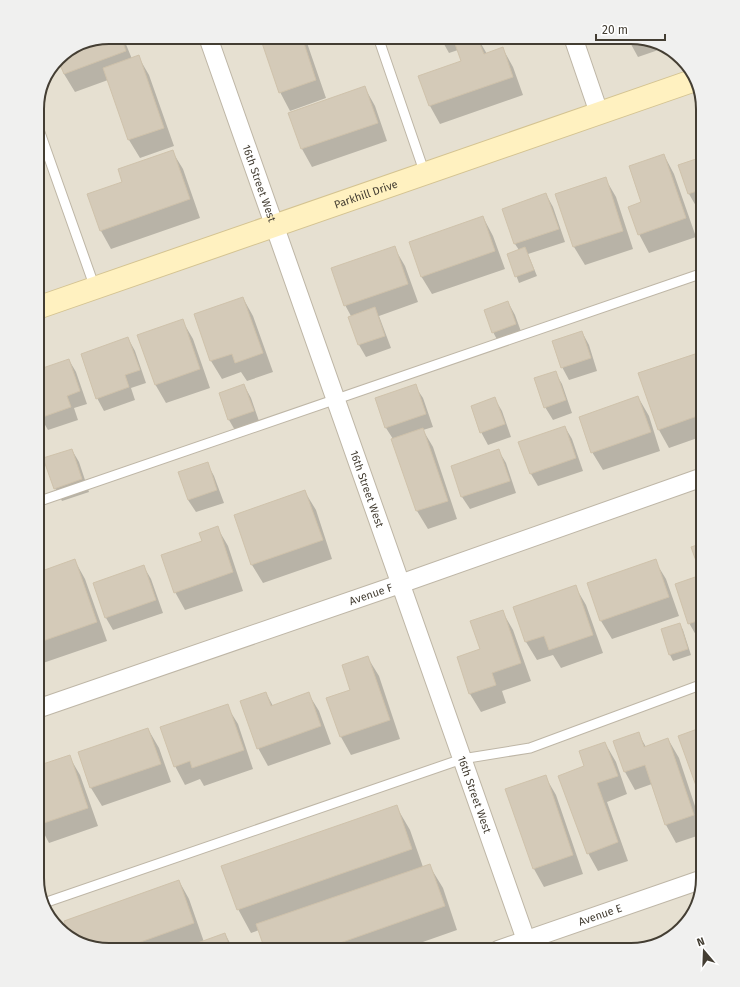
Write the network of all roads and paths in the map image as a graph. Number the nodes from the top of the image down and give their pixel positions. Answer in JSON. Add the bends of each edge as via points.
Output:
{"nodes":[{"id":1,"x":210,"y":44,"type":"edge"},
{"id":2,"x":380,"y":44,"type":"edge"},
{"id":3,"x":574,"y":44,"type":"edge"},
{"id":4,"x":690,"y":82,"type":"edge"},
{"id":5,"x":599,"y":113,"type":"junction"},
{"id":6,"x":44,"y":144,"type":"edge"},
{"id":7,"x":425,"y":174,"type":"junction"},
{"id":8,"x":274,"y":226,"type":"junction"},
{"id":9,"x":696,"y":274,"type":"edge"},
{"id":10,"x":95,"y":288,"type":"junction"},
{"id":11,"x":44,"y":306,"type":"edge"},
{"id":12,"x":335,"y":400,"type":"junction"},
{"id":13,"x":696,"y":479,"type":"edge"},
{"id":14,"x":44,"y":500,"type":"edge"},
{"id":15,"x":400,"y":584,"type":"junction"},
{"id":16,"x":696,"y":687,"type":"edge"},
{"id":17,"x":44,"y":706,"type":"edge"},
{"id":18,"x":462,"y":759,"type":"junction"},
{"id":19,"x":696,"y":882,"type":"edge"},
{"id":20,"x":49,"y":902,"type":"edge"},
{"id":21,"x":526,"y":940,"type":"junction"},
{"id":22,"x":518,"y":943,"type":"edge"}],
"edges":[{"from":1,"to":8,"type":"street","name":"16th Street West"},
{"from":2,"to":7,"type":"lane"},
{"from":3,"to":5,"type":"street"},
{"from":4,"to":5,"type":"street","name":"Parkhill Drive"},
{"from":5,"to":7,"type":"street","name":"Parkhill Drive"},
{"from":6,"to":10,"type":"lane"},
{"from":7,"to":8,"type":"street","name":"Parkhill Drive"},
{"from":8,"to":10,"type":"street","name":"Parkhill Drive"},
{"from":8,"to":12,"type":"street","name":"16th Street West"},
{"from":9,"to":12,"type":"lane"},
{"from":10,"to":11,"type":"street","name":"Parkhill Drive"},
{"from":12,"to":14,"type":"lane"},
{"from":12,"to":15,"type":"street","name":"16th Street West"},
{"from":13,"to":15,"type":"street","name":"Avenue F"},
{"from":15,"to":17,"type":"street","name":"Avenue F"},
{"from":15,"to":18,"type":"street","name":"16th Street West"},
{"from":16,"to":18,"type":"lane","via":[[530,748]]},
{"from":18,"to":20,"type":"lane"},
{"from":18,"to":21,"type":"street","name":"16th Street West"},
{"from":19,"to":21,"type":"street","name":"Avenue E"},
{"from":21,"to":22,"type":"street","name":"Avenue E"}]}
